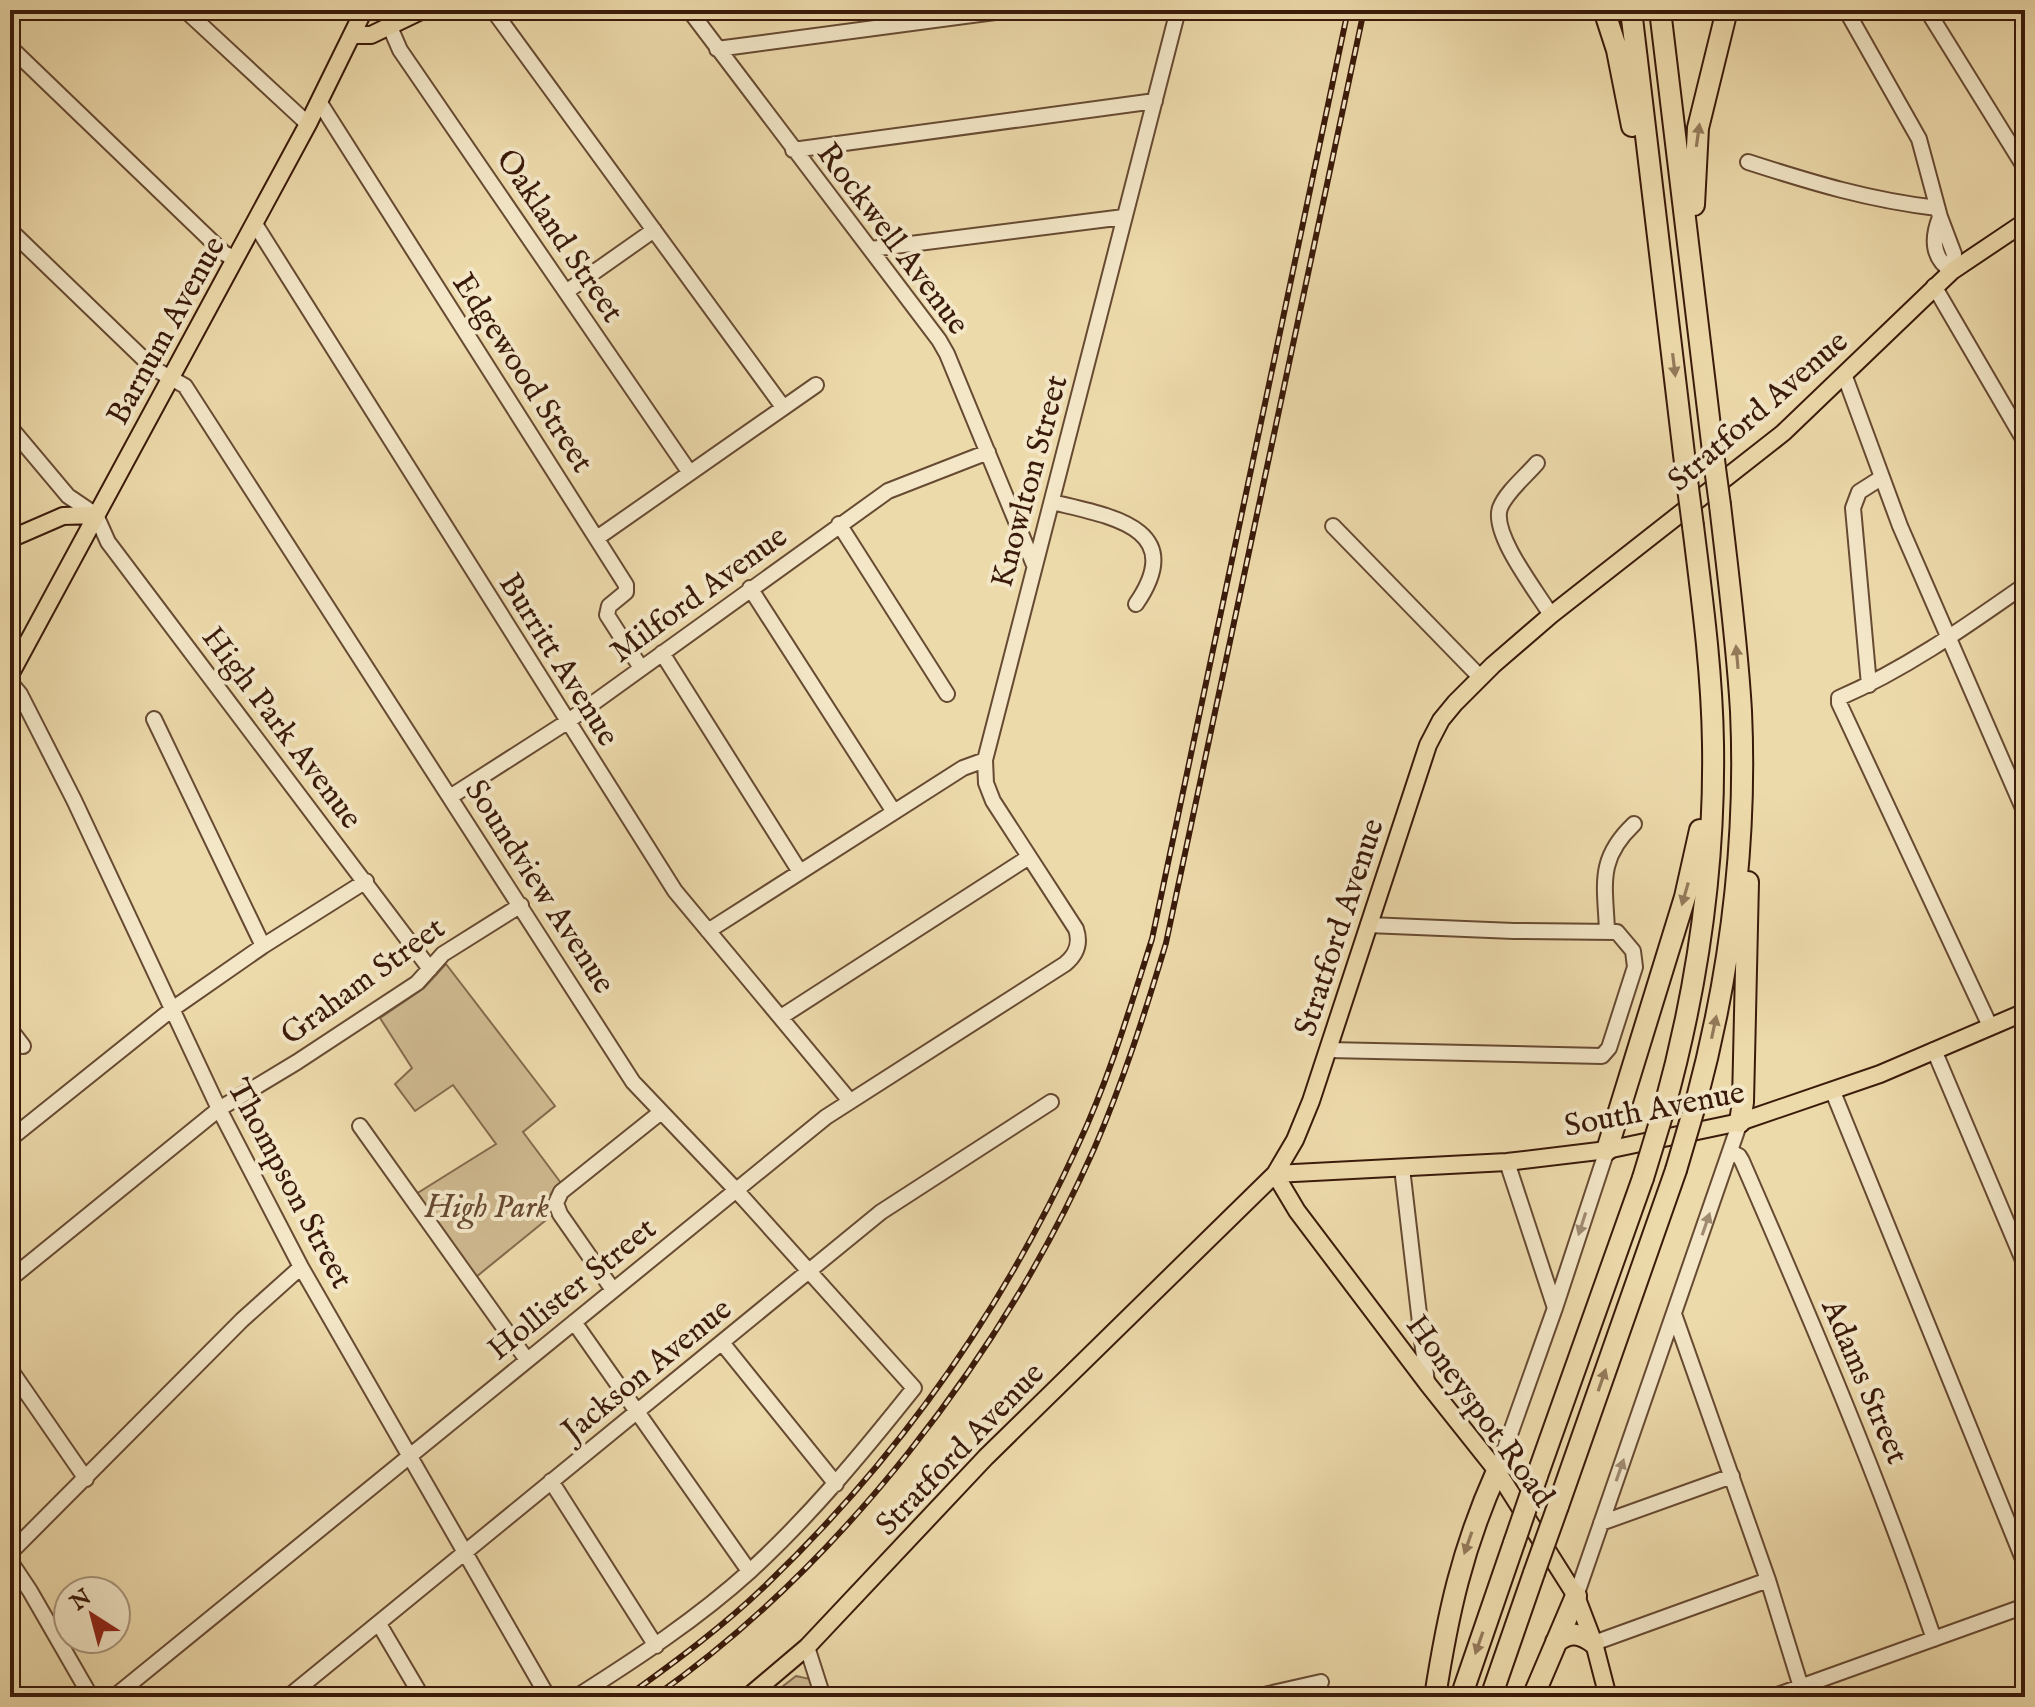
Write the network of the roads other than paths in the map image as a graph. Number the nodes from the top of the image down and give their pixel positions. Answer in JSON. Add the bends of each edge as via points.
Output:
{"nodes":[{"id":1,"x":185,"y":10,"type":"edge"},
{"id":2,"x":364,"y":10,"type":"edge"},
{"id":3,"x":423,"y":10,"type":"edge"},
{"id":4,"x":493,"y":10,"type":"edge"},
{"id":5,"x":689,"y":10,"type":"edge"},
{"id":6,"x":1010,"y":10,"type":"edge"},
{"id":7,"x":1178,"y":10,"type":"edge"},
{"id":8,"x":1604,"y":10,"type":"edge"},
{"id":9,"x":1631,"y":10,"type":"edge"},
{"id":10,"x":1660,"y":10,"type":"edge"},
{"id":11,"x":1727,"y":10,"type":"edge"},
{"id":12,"x":1846,"y":10,"type":"edge"},
{"id":13,"x":1927,"y":10,"type":"edge"},
{"id":14,"x":390,"y":27,"type":"junction"},
{"id":15,"x":354,"y":35,"type":"junction"},
{"id":16,"x":10,"y":47,"type":"edge"},
{"id":17,"x":717,"y":49,"type":"junction"},
{"id":18,"x":1155,"y":101,"type":"junction"},
{"id":19,"x":320,"y":103,"type":"junction"},
{"id":20,"x":308,"y":124,"type":"junction"},
{"id":21,"x":793,"y":150,"type":"junction"},
{"id":22,"x":1748,"y":162,"type":"dead end"},
{"id":23,"x":2025,"y":168,"type":"edge"},
{"id":24,"x":1938,"y":213,"type":"junction"},
{"id":25,"x":1124,"y":217,"type":"junction"},
{"id":26,"x":2025,"y":222,"type":"edge"},
{"id":27,"x":255,"y":224,"type":"junction"},
{"id":28,"x":10,"y":230,"type":"edge"},
{"id":29,"x":654,"y":230,"type":"junction"},
{"id":30,"x":871,"y":249,"type":"junction"},
{"id":31,"x":235,"y":259,"type":"junction"},
{"id":32,"x":1952,"y":271,"type":"junction"},
{"id":33,"x":1934,"y":286,"type":"junction"},
{"id":34,"x":566,"y":292,"type":"junction"},
{"id":35,"x":1668,"y":318,"type":"junction"},
{"id":36,"x":1698,"y":325,"type":"junction"},
{"id":37,"x":1844,"y":374,"type":"junction"},
{"id":38,"x":170,"y":379,"type":"junction"},
{"id":39,"x":816,"y":385,"type":"dead end"},
{"id":40,"x":783,"y":407,"type":"junction"},
{"id":41,"x":10,"y":427,"type":"edge"},
{"id":42,"x":2025,"y":442,"type":"edge"},
{"id":43,"x":988,"y":452,"type":"junction"},
{"id":44,"x":1537,"y":463,"type":"dead end"},
{"id":45,"x":690,"y":473,"type":"junction"},
{"id":46,"x":1881,"y":478,"type":"junction"},
{"id":47,"x":1052,"y":502,"type":"junction"},
{"id":48,"x":96,"y":515,"type":"junction"},
{"id":49,"x":839,"y":524,"type":"junction"},
{"id":50,"x":1333,"y":526,"type":"dead end"},
{"id":51,"x":597,"y":538,"type":"junction"},
{"id":52,"x":10,"y":539,"type":"edge"},
{"id":53,"x":1034,"y":565,"type":"junction"},
{"id":54,"x":2025,"y":585,"type":"edge"},
{"id":55,"x":750,"y":588,"type":"junction"},
{"id":56,"x":1136,"y":604,"type":"dead end"},
{"id":57,"x":1551,"y":615,"type":"junction"},
{"id":58,"x":1947,"y":639,"type":"junction"},
{"id":59,"x":662,"y":653,"type":"junction"},
{"id":60,"x":641,"y":668,"type":"junction"},
{"id":61,"x":10,"y":675,"type":"edge"},
{"id":62,"x":1480,"y":677,"type":"junction"},
{"id":63,"x":10,"y":682,"type":"edge"},
{"id":64,"x":1869,"y":685,"type":"junction"},
{"id":65,"x":947,"y":694,"type":"dead end"},
{"id":66,"x":1711,"y":706,"type":"junction"},
{"id":67,"x":1741,"y":713,"type":"junction"},
{"id":68,"x":154,"y":719,"type":"dead end"},
{"id":69,"x":567,"y":722,"type":"junction"},
{"id":70,"x":985,"y":760,"type":"junction"},
{"id":71,"x":450,"y":797,"type":"junction"},
{"id":72,"x":894,"y":812,"type":"junction"},
{"id":73,"x":2025,"y":813,"type":"edge"},
{"id":74,"x":1634,"y":824,"type":"dead end"},
{"id":75,"x":1029,"y":857,"type":"junction"},
{"id":76,"x":800,"y":872,"type":"junction"},
{"id":77,"x":366,"y":881,"type":"junction"},
{"id":78,"x":521,"y":905,"type":"junction"},
{"id":79,"x":1368,"y":925,"type":"junction"},
{"id":80,"x":1607,"y":930,"type":"junction"},
{"id":81,"x":708,"y":931,"type":"junction"},
{"id":82,"x":263,"y":946,"type":"junction"},
{"id":83,"x":1078,"y":946,"type":"joint"},
{"id":84,"x":430,"y":969,"type":"junction"},
{"id":85,"x":171,"y":1010,"type":"junction"},
{"id":86,"x":2025,"y":1012,"type":"edge"},
{"id":87,"x":781,"y":1017,"type":"junction"},
{"id":88,"x":1990,"y":1026,"type":"junction"},
{"id":89,"x":10,"y":1029,"type":"edge"},
{"id":90,"x":23,"y":1046,"type":"dead end"},
{"id":91,"x":1328,"y":1050,"type":"junction"},
{"id":92,"x":1934,"y":1050,"type":"junction"},
{"id":93,"x":1833,"y":1092,"type":"junction"},
{"id":94,"x":850,"y":1101,"type":"junction"},
{"id":95,"x":1051,"y":1102,"type":"dead end"},
{"id":96,"x":219,"y":1109,"type":"junction"},
{"id":97,"x":661,"y":1112,"type":"junction"},
{"id":98,"x":1740,"y":1122,"type":"junction"},
{"id":99,"x":360,"y":1126,"type":"dead end"},
{"id":100,"x":10,"y":1139,"type":"edge"},
{"id":101,"x":1607,"y":1150,"type":"junction"},
{"id":102,"x":1731,"y":1152,"type":"junction"},
{"id":103,"x":1507,"y":1162,"type":"junction"},
{"id":104,"x":1402,"y":1168,"type":"junction"},
{"id":105,"x":1275,"y":1174,"type":"junction"},
{"id":106,"x":736,"y":1190,"type":"junction"},
{"id":107,"x":2025,"y":1265,"type":"edge"},
{"id":108,"x":301,"y":1267,"type":"junction"},
{"id":109,"x":808,"y":1273,"type":"junction"},
{"id":110,"x":10,"y":1279,"type":"edge"},
{"id":111,"x":613,"y":1290,"type":"junction"},
{"id":112,"x":1555,"y":1308,"type":"junction"},
{"id":113,"x":1674,"y":1314,"type":"junction"},
{"id":114,"x":574,"y":1322,"type":"junction"},
{"id":115,"x":723,"y":1344,"type":"junction"},
{"id":116,"x":527,"y":1360,"type":"junction"},
{"id":117,"x":10,"y":1369,"type":"edge"},
{"id":118,"x":1427,"y":1383,"type":"junction"},
{"id":119,"x":638,"y":1411,"type":"junction"},
{"id":120,"x":410,"y":1456,"type":"junction"},
{"id":121,"x":1497,"y":1471,"type":"junction"},
{"id":122,"x":1732,"y":1476,"type":"junction"},
{"id":123,"x":86,"y":1479,"type":"junction"},
{"id":124,"x":551,"y":1481,"type":"junction"},
{"id":125,"x":836,"y":1484,"type":"junction"},
{"id":126,"x":1601,"y":1523,"type":"junction"},
{"id":127,"x":466,"y":1552,"type":"junction"},
{"id":128,"x":10,"y":1553,"type":"edge"},
{"id":129,"x":10,"y":1561,"type":"edge"},
{"id":130,"x":2025,"y":1564,"type":"edge"},
{"id":131,"x":749,"y":1571,"type":"junction"},
{"id":132,"x":1768,"y":1580,"type":"junction"},
{"id":133,"x":1576,"y":1596,"type":"junction"},
{"id":134,"x":2025,"y":1606,"type":"edge"},
{"id":135,"x":379,"y":1624,"type":"junction"},
{"id":136,"x":1934,"y":1639,"type":"junction"},
{"id":137,"x":1556,"y":1642,"type":"junction"},
{"id":138,"x":1594,"y":1643,"type":"junction"},
{"id":139,"x":656,"y":1646,"type":"junction"},
{"id":140,"x":807,"y":1647,"type":"junction"},
{"id":141,"x":1321,"y":1682,"type":"dead end"},
{"id":142,"x":1801,"y":1687,"type":"junction"},
{"id":143,"x":91,"y":1697,"type":"edge"},
{"id":144,"x":114,"y":1697,"type":"edge"},
{"id":145,"x":288,"y":1697,"type":"edge"},
{"id":146,"x":422,"y":1697,"type":"edge"},
{"id":147,"x":548,"y":1697,"type":"edge"},
{"id":148,"x":576,"y":1697,"type":"edge"},
{"id":149,"x":748,"y":1697,"type":"edge"},
{"id":150,"x":823,"y":1697,"type":"edge"},
{"id":151,"x":1255,"y":1697,"type":"edge"},
{"id":152,"x":1435,"y":1697,"type":"edge"},
{"id":153,"x":1461,"y":1697,"type":"edge"},
{"id":154,"x":1491,"y":1697,"type":"edge"},
{"id":155,"x":1533,"y":1697,"type":"edge"},
{"id":156,"x":1608,"y":1697,"type":"edge"},
{"id":157,"x":1772,"y":1697,"type":"edge"}],
"edges":[{"from":1,"to":20,"type":"street"},
{"from":2,"to":15,"type":"main road","name":"Barnum Avenue"},
{"from":3,"to":14,"type":"main road"},
{"from":4,"to":29,"type":"street"},
{"from":5,"to":17,"type":"street","name":"Rockwell Avenue"},
{"from":6,"to":17,"type":"street"},
{"from":7,"to":18,"type":"street","name":"Knowlton Street"},
{"from":8,"to":35,"type":"highway","via":[[1625,87]]},
{"from":9,"to":35,"type":"highway"},
{"from":10,"to":36,"type":"highway"},
{"from":36,"to":11,"type":"highway","one_way":true,"via":[[1695,160]]},
{"from":12,"to":24,"type":"street","via":[[1912,124]]},
{"from":13,"to":23,"type":"street"},
{"from":14,"to":15,"type":"main road"},
{"from":14,"to":34,"type":"street","name":"Oakland Street","via":[[400,50]]},
{"from":15,"to":19,"type":"main road","name":"Barnum Avenue"},
{"from":16,"to":31,"type":"street"},
{"from":17,"to":21,"type":"street","name":"Rockwell Avenue"},
{"from":18,"to":21,"type":"street"},
{"from":18,"to":25,"type":"street","name":"Knowlton Street"},
{"from":19,"to":20,"type":"main road","name":"Barnum Avenue"},
{"from":19,"to":51,"type":"street","name":"Edgewood Street"},
{"from":20,"to":27,"type":"main road","name":"Barnum Avenue"},
{"from":21,"to":30,"type":"street","name":"Rockwell Avenue"},
{"from":22,"to":24,"type":"street","via":[[1833,189]]},
{"from":24,"to":32,"type":"street","via":[[1935,247]]},
{"from":25,"to":30,"type":"street"},
{"from":25,"to":47,"type":"street","name":"Knowlton Street"},
{"from":26,"to":32,"type":"main road","name":"Stratford Avenue"},
{"from":27,"to":31,"type":"main road","name":"Barnum Avenue"},
{"from":27,"to":69,"type":"street","name":"Burritt Avenue"},
{"from":28,"to":38,"type":"street","name":"Soundview Avenue"},
{"from":29,"to":34,"type":"street"},
{"from":29,"to":40,"type":"street"},
{"from":30,"to":43,"type":"street","name":"Rockwell Avenue","via":[[947,354]]},
{"from":31,"to":38,"type":"main road","name":"Barnum Avenue"},
{"from":32,"to":33,"type":"main road","name":"Stratford Avenue"},
{"from":33,"to":37,"type":"main road","name":"Stratford Avenue"},
{"from":33,"to":42,"type":"street"},
{"from":34,"to":45,"type":"street","name":"Oakland Street"},
{"from":35,"to":66,"type":"highway","one_way":true,"bridge":true},
{"from":67,"to":36,"type":"highway","one_way":true,"bridge":true},
{"from":37,"to":46,"type":"street"},
{"from":37,"to":57,"type":"main road","name":"Stratford Avenue","via":[[1747,463]]},
{"from":38,"to":48,"type":"main road","name":"Barnum Avenue"},
{"from":38,"to":71,"type":"street","name":"Soundview Avenue","via":[[185,386]]},
{"from":39,"to":40,"type":"street"},
{"from":40,"to":45,"type":"street"},
{"from":41,"to":48,"type":"street","via":[[68,496]]},
{"from":43,"to":49,"type":"street","name":"Milford Avenue","via":[[888,491]]},
{"from":43,"to":53,"type":"street","name":"Rockwell Avenue"},
{"from":44,"to":57,"type":"street","via":[[1501,507],[1499,525]]},
{"from":45,"to":51,"type":"street"},
{"from":46,"to":58,"type":"street"},
{"from":46,"to":64,"type":"street","via":[[1859,492],[1853,508]]},
{"from":47,"to":53,"type":"street","name":"Knowlton Street"},
{"from":47,"to":56,"type":"street","via":[[1113,517],[1141,534],[1151,551],[1152,572]]},
{"from":48,"to":52,"type":"main road","via":[[63,516]]},
{"from":48,"to":61,"type":"main road","name":"Barnum Avenue"},
{"from":48,"to":77,"type":"street","name":"High Park Avenue","via":[[108,542]]},
{"from":49,"to":55,"type":"street","name":"Milford Avenue"},
{"from":49,"to":65,"type":"street"},
{"from":50,"to":62,"type":"street"},
{"from":51,"to":60,"type":"street","name":"Edgewood Street","via":[[627,587],[607,615]]},
{"from":53,"to":70,"type":"street","name":"Knowlton Street"},
{"from":54,"to":58,"type":"street"},
{"from":55,"to":59,"type":"street","name":"Milford Avenue"},
{"from":55,"to":72,"type":"street"},
{"from":57,"to":62,"type":"main road","name":"Stratford Avenue"},
{"from":58,"to":64,"type":"street"},
{"from":58,"to":73,"type":"street"},
{"from":59,"to":60,"type":"street","name":"Milford Avenue"},
{"from":59,"to":76,"type":"street"},
{"from":60,"to":69,"type":"street","name":"Milford Avenue"},
{"from":62,"to":79,"type":"main road","name":"Stratford Avenue","via":[[1447,712],[1428,745]]},
{"from":63,"to":85,"type":"street","name":"Thompson Street","via":[[74,800]]},
{"from":64,"to":88,"type":"street","via":[[1839,698]]},
{"from":66,"to":101,"type":"highway","one_way":true,"via":[[1695,860]]},
{"from":66,"to":153,"type":"highway","one_way":true,"bridge":true,"via":[[1707,888],[1691,996],[1664,1109]]},
{"from":67,"to":98,"type":"highway","via":[[1749,845]]},
{"from":154,"to":67,"type":"highway","one_way":true,"bridge":true,"via":[[1696,1102],[1719,1006],[1735,898]]},
{"from":68,"to":82,"type":"street"},
{"from":69,"to":71,"type":"street","name":"Milford Avenue"},
{"from":69,"to":81,"type":"street","name":"Burritt Avenue","via":[[675,891]]},
{"from":70,"to":72,"type":"street"},
{"from":70,"to":75,"type":"street","name":"Knowlton Street","via":[[990,796]]},
{"from":71,"to":78,"type":"street","name":"Soundview Avenue"},
{"from":72,"to":76,"type":"street"},
{"from":74,"to":80,"type":"street","via":[[1608,856]]},
{"from":75,"to":83,"type":"street","name":"Knowlton Street","via":[[1073,923]]},
{"from":75,"to":87,"type":"street"},
{"from":76,"to":81,"type":"street"},
{"from":77,"to":82,"type":"street"},
{"from":77,"to":84,"type":"street","name":"High Park Avenue"},
{"from":78,"to":84,"type":"street","name":"Graham Street","via":[[443,954]]},
{"from":78,"to":97,"type":"street","name":"Soundview Avenue","via":[[633,1082]]},
{"from":79,"to":80,"type":"street"},
{"from":79,"to":91,"type":"main road","name":"Stratford Avenue"},
{"from":80,"to":91,"type":"street","via":[[1625,938],[1635,967],[1602,1056]]},
{"from":81,"to":87,"type":"street","name":"Burritt Avenue"},
{"from":82,"to":85,"type":"street"},
{"from":83,"to":94,"type":"street","name":"Hollister Street","via":[[1065,964]]},
{"from":84,"to":96,"type":"street","name":"Graham Street","via":[[417,983]]},
{"from":85,"to":96,"type":"street","name":"Thompson Street"},
{"from":85,"to":100,"type":"street"},
{"from":86,"to":88,"type":"main road","name":"South Avenue"},
{"from":87,"to":94,"type":"street","name":"Burritt Avenue"},
{"from":88,"to":92,"type":"main road","name":"South Avenue"},
{"from":89,"to":90,"type":"street"},
{"from":91,"to":105,"type":"main road","name":"Stratford Avenue","via":[[1300,1128]]},
{"from":92,"to":93,"type":"main road","name":"South Avenue"},
{"from":92,"to":107,"type":"street"},
{"from":93,"to":98,"type":"main road","name":"South Avenue"},
{"from":93,"to":130,"type":"street"},
{"from":94,"to":106,"type":"street","name":"Hollister Street"},
{"from":95,"to":109,"type":"street","name":"Jackson Avenue","via":[[881,1212]]},
{"from":96,"to":108,"type":"street","name":"Thompson Street"},
{"from":96,"to":110,"type":"street","name":"Graham Street"},
{"from":97,"to":106,"type":"street","name":"Soundview Avenue"},
{"from":97,"to":111,"type":"street","via":[[561,1192],[556,1203]]},
{"from":98,"to":101,"type":"main road","name":"South Avenue"},
{"from":98,"to":102,"type":"street"},
{"from":99,"to":116,"type":"street"},
{"from":101,"to":103,"type":"main road","name":"South Avenue"},
{"from":101,"to":112,"type":"street","one_way":true},
{"from":113,"to":102,"type":"street","one_way":true},
{"from":102,"to":136,"type":"street","name":"Adams Street","via":[[1742,1161],[1824,1351],[1887,1503]]},
{"from":103,"to":104,"type":"main road","name":"South Avenue"},
{"from":103,"to":112,"type":"street"},
{"from":104,"to":105,"type":"main road","name":"South Avenue"},
{"from":104,"to":118,"type":"street"},
{"from":105,"to":118,"type":"main road","name":"Honeyspot Road"},
{"from":105,"to":140,"type":"main road","name":"Stratford Avenue","via":[[986,1457]]},
{"from":106,"to":109,"type":"street","name":"Soundview Avenue"},
{"from":106,"to":111,"type":"street","name":"Hollister Street"},
{"from":108,"to":120,"type":"street","name":"Thompson Street"},
{"from":108,"to":123,"type":"street"},
{"from":109,"to":115,"type":"street","name":"Jackson Avenue"},
{"from":109,"to":125,"type":"street","name":"Soundview Avenue","via":[[914,1388]]},
{"from":111,"to":114,"type":"street","name":"Hollister Street"},
{"from":112,"to":121,"type":"street"},
{"from":113,"to":122,"type":"street"},
{"from":126,"to":113,"type":"street","one_way":true},
{"from":114,"to":116,"type":"street","name":"Hollister Street"},
{"from":114,"to":119,"type":"street"},
{"from":115,"to":119,"type":"street","name":"Jackson Avenue"},
{"from":115,"to":125,"type":"street"},
{"from":116,"to":120,"type":"street","name":"Hollister Street"},
{"from":117,"to":123,"type":"street"},
{"from":118,"to":121,"type":"main road","name":"Honeyspot Road"},
{"from":119,"to":124,"type":"street","name":"Jackson Avenue"},
{"from":119,"to":131,"type":"street"},
{"from":120,"to":127,"type":"street","name":"Thompson Street"},
{"from":120,"to":144,"type":"street","name":"Hollister Street"},
{"from":121,"to":133,"type":"main road","name":"Honeyspot Road"},
{"from":121,"to":152,"type":"highway","one_way":true,"via":[[1457,1576]]},
{"from":122,"to":126,"type":"street"},
{"from":122,"to":132,"type":"street"},
{"from":123,"to":128,"type":"street"},
{"from":124,"to":127,"type":"street","name":"Jackson Avenue"},
{"from":124,"to":139,"type":"street"},
{"from":125,"to":131,"type":"street"},
{"from":126,"to":133,"type":"street"},
{"from":127,"to":135,"type":"street","name":"Jackson Avenue"},
{"from":127,"to":147,"type":"street","name":"Thompson Street"},
{"from":129,"to":143,"type":"street"},
{"from":131,"to":139,"type":"street"},
{"from":132,"to":138,"type":"street"},
{"from":132,"to":142,"type":"street"},
{"from":133,"to":137,"type":"highway"},
{"from":133,"to":138,"type":"main road","name":"Honeyspot Road"},
{"from":134,"to":136,"type":"street"},
{"from":135,"to":145,"type":"street","name":"Jackson Avenue"},
{"from":135,"to":146,"type":"street"},
{"from":136,"to":142,"type":"street"},
{"from":137,"to":138,"type":"highway","via":[[1573,1634]]},
{"from":137,"to":155,"type":"highway"},
{"from":138,"to":156,"type":"main road","name":"Honeyspot Road"},
{"from":139,"to":148,"type":"street"},
{"from":140,"to":149,"type":"main road","name":"Stratford Avenue"},
{"from":140,"to":150,"type":"street"},
{"from":141,"to":151,"type":"street"},
{"from":142,"to":157,"type":"street"}]}
